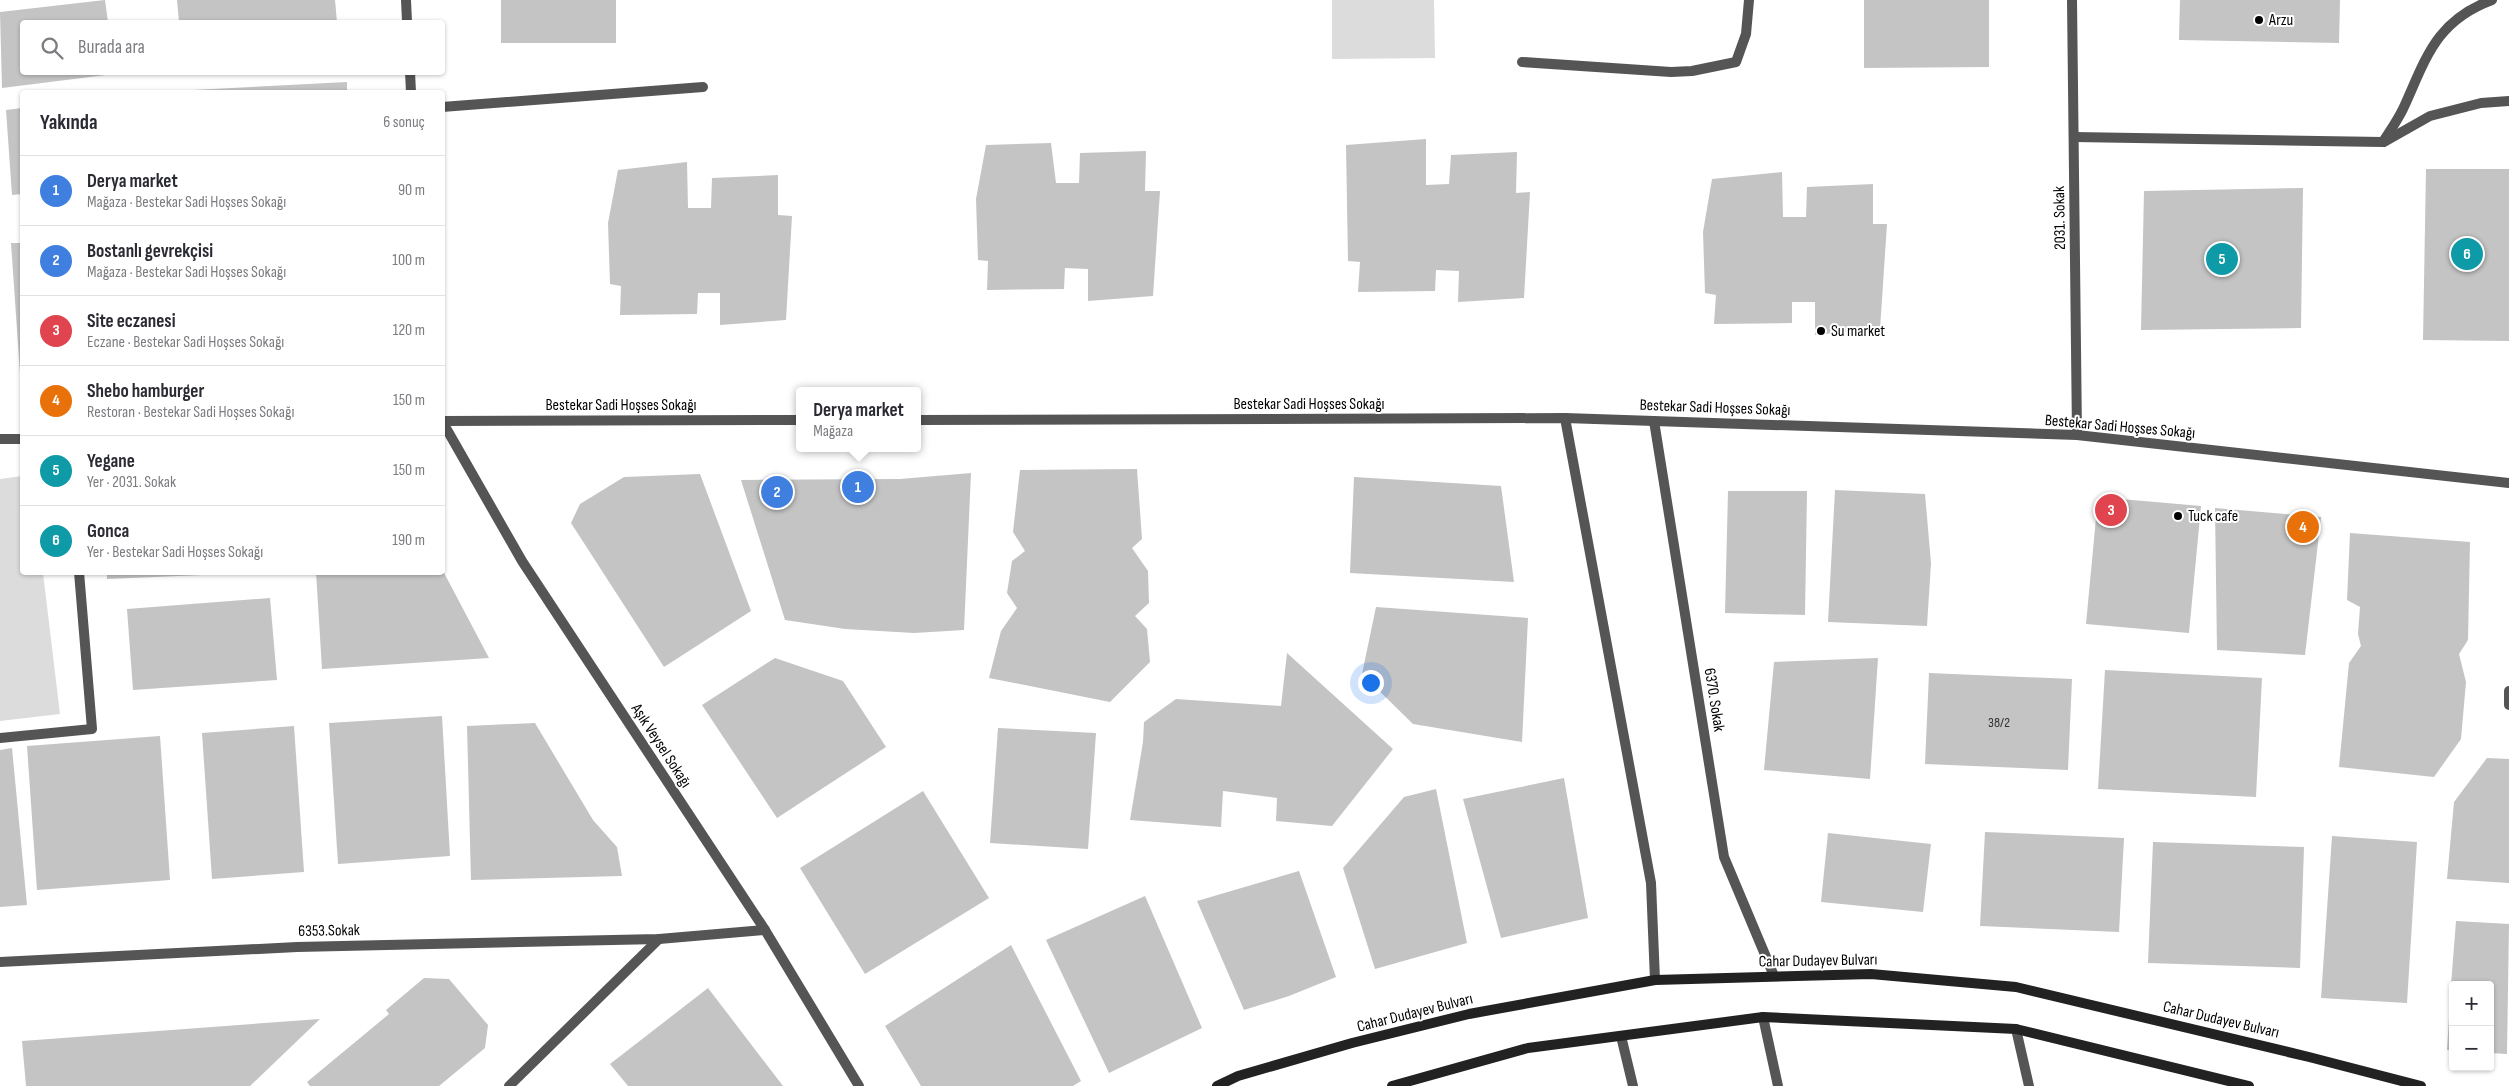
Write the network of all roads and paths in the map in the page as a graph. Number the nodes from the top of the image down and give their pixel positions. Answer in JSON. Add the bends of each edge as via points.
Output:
{"nodes":[{"id":1,"x":406,"y":0,"type":"edge"},
{"id":2,"x":1749,"y":0,"type":"edge"},
{"id":3,"x":2072,"y":0,"type":"edge"},
{"id":4,"x":2492,"y":0,"type":"edge"},
{"id":5,"x":408,"y":20,"type":"edge"},
{"id":6,"x":1522,"y":62,"type":"dead end"},
{"id":7,"x":410,"y":75,"type":"edge"},
{"id":8,"x":703,"y":87,"type":"dead end"},
{"id":9,"x":412,"y":90,"type":"edge"},
{"id":10,"x":2509,"y":101,"type":"edge"},
{"id":11,"x":445,"y":107,"type":"edge"},
{"id":12,"x":2074,"y":137,"type":"junction"},
{"id":13,"x":2383,"y":142,"type":"junction"},
{"id":14,"x":1565,"y":418,"type":"junction"},
{"id":15,"x":796,"y":420,"type":"edge"},
{"id":16,"x":921,"y":420,"type":"edge"},
{"id":17,"x":445,"y":421,"type":"edge"},
{"id":18,"x":1654,"y":421,"type":"junction"},
{"id":19,"x":445,"y":426,"type":"edge"},
{"id":20,"x":2077,"y":435,"type":"junction"},
{"id":21,"x":0,"y":439,"type":"edge"},
{"id":22,"x":20,"y":439,"type":"edge"},
{"id":23,"x":2509,"y":484,"type":"edge"},
{"id":24,"x":79,"y":575,"type":"edge"},
{"id":25,"x":2509,"y":691,"type":"edge"},
{"id":26,"x":2509,"y":705,"type":"edge"},
{"id":27,"x":0,"y":738,"type":"edge"},
{"id":28,"x":764,"y":930,"type":"junction"},
{"id":29,"x":659,"y":939,"type":"junction"},
{"id":30,"x":0,"y":962,"type":"edge"},
{"id":31,"x":1774,"y":976,"type":"junction"},
{"id":32,"x":1655,"y":980,"type":"junction"},
{"id":33,"x":1763,"y":1018,"type":"junction"},
{"id":34,"x":2016,"y":1029,"type":"junction"},
{"id":35,"x":1621,"y":1036,"type":"junction"},
{"id":36,"x":509,"y":1086,"type":"edge"},
{"id":37,"x":859,"y":1086,"type":"edge"},
{"id":38,"x":1217,"y":1086,"type":"edge"},
{"id":39,"x":1392,"y":1086,"type":"edge"},
{"id":40,"x":1633,"y":1086,"type":"edge"},
{"id":41,"x":1778,"y":1086,"type":"edge"},
{"id":42,"x":2029,"y":1086,"type":"edge"},
{"id":43,"x":2249,"y":1086,"type":"edge"},
{"id":44,"x":2421,"y":1086,"type":"edge"}],
"edges":[{"from":1,"to":5,"type":"street"},
{"from":2,"to":6,"type":"street","via":[[1746,34],[1736,62],[1671,72]]},
{"from":3,"to":12,"type":"street","name":"2031. Sokak"},
{"from":4,"to":13,"type":"street","via":[[2448,26],[2433,45]]},
{"from":7,"to":9,"type":"street"},
{"from":8,"to":11,"type":"street"},
{"from":10,"to":13,"type":"street","via":[[2482,103],[2430,116]]},
{"from":12,"to":13,"type":"street"},
{"from":12,"to":20,"type":"street","name":"2031. Sokak"},
{"from":14,"to":16,"type":"street","name":"Bestekar Sadi Hoşses Sokağı"},
{"from":14,"to":18,"type":"street","name":"Bestekar Sadi Hoşses Sokağı"},
{"from":14,"to":32,"type":"street","via":[[1651,883]]},
{"from":15,"to":17,"type":"street","name":"Bestekar Sadi Hoşses Sokağı"},
{"from":18,"to":20,"type":"street","name":"Bestekar Sadi Hoşses Sokağı"},
{"from":18,"to":31,"type":"street","name":"6370. Sokak","via":[[1724,857]]},
{"from":19,"to":28,"type":"street","name":"Aşık Veysel Sokağı","via":[[522,562]]},
{"from":20,"to":23,"type":"street","name":"Bestekar Sadi Hoşses Sokağı"},
{"from":21,"to":22,"type":"street"},
{"from":24,"to":27,"type":"street","via":[[92,729]]},
{"from":25,"to":26,"type":"street"},
{"from":28,"to":29,"type":"street","name":"6353.Sokak"},
{"from":28,"to":37,"type":"street","name":"Aşık Veysel Sokağı"},
{"from":29,"to":30,"type":"street","name":"6353.Sokak","via":[[297,947]]},
{"from":29,"to":36,"type":"street"},
{"from":31,"to":32,"type":"main road","name":"Cahar Dudayev Bulvarı"},
{"from":31,"to":44,"type":"main road","name":"Cahar Dudayev Bulvarı","via":[[1871,974],[2016,987]]},
{"from":32,"to":38,"type":"main road","name":"Cahar Dudayev Bulvarı","via":[[1469,1014],[1352,1043],[1238,1076]]},
{"from":33,"to":34,"type":"main road"},
{"from":33,"to":35,"type":"main road"},
{"from":33,"to":41,"type":"street"},
{"from":34,"to":42,"type":"street"},
{"from":34,"to":43,"type":"main road"},
{"from":35,"to":39,"type":"main road","via":[[1528,1048]]},
{"from":35,"to":40,"type":"street"}]}
